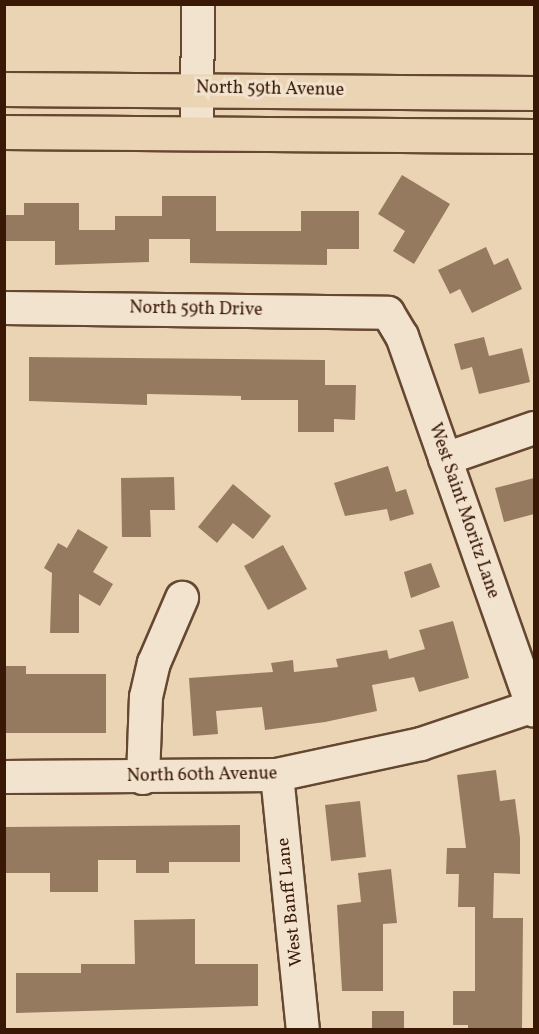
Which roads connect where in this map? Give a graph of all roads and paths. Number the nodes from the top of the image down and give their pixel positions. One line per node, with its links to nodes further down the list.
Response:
1 (198, 4): 3 (street)
2 (4, 89): 3 (main road, North 59th Avenue)
3 (198, 89): 4 (main road, North 59th Avenue); 6 (street)
4 (534, 93)
5 (4, 132): 6 (main road)
6 (197, 133): 7 (main road)
7 (534, 136)
8 (4, 308): 9 (street, North 59th Drive)
9 (388, 313): 11 (street, West Saint Moritz Lane)
10 (534, 428): 11 (street)
11 (445, 459): 13 (street, West Saint Moritz Lane)
12 (182, 598): 16 (street)
13 (534, 708): 14 (street, North 60th Avenue)
14 (277, 775): 16 (street, North 60th Avenue); 17 (street, West Banff Lane)
15 (4, 777): 16 (street, North 60th Avenue)
16 (143, 778)
17 (303, 1029)

